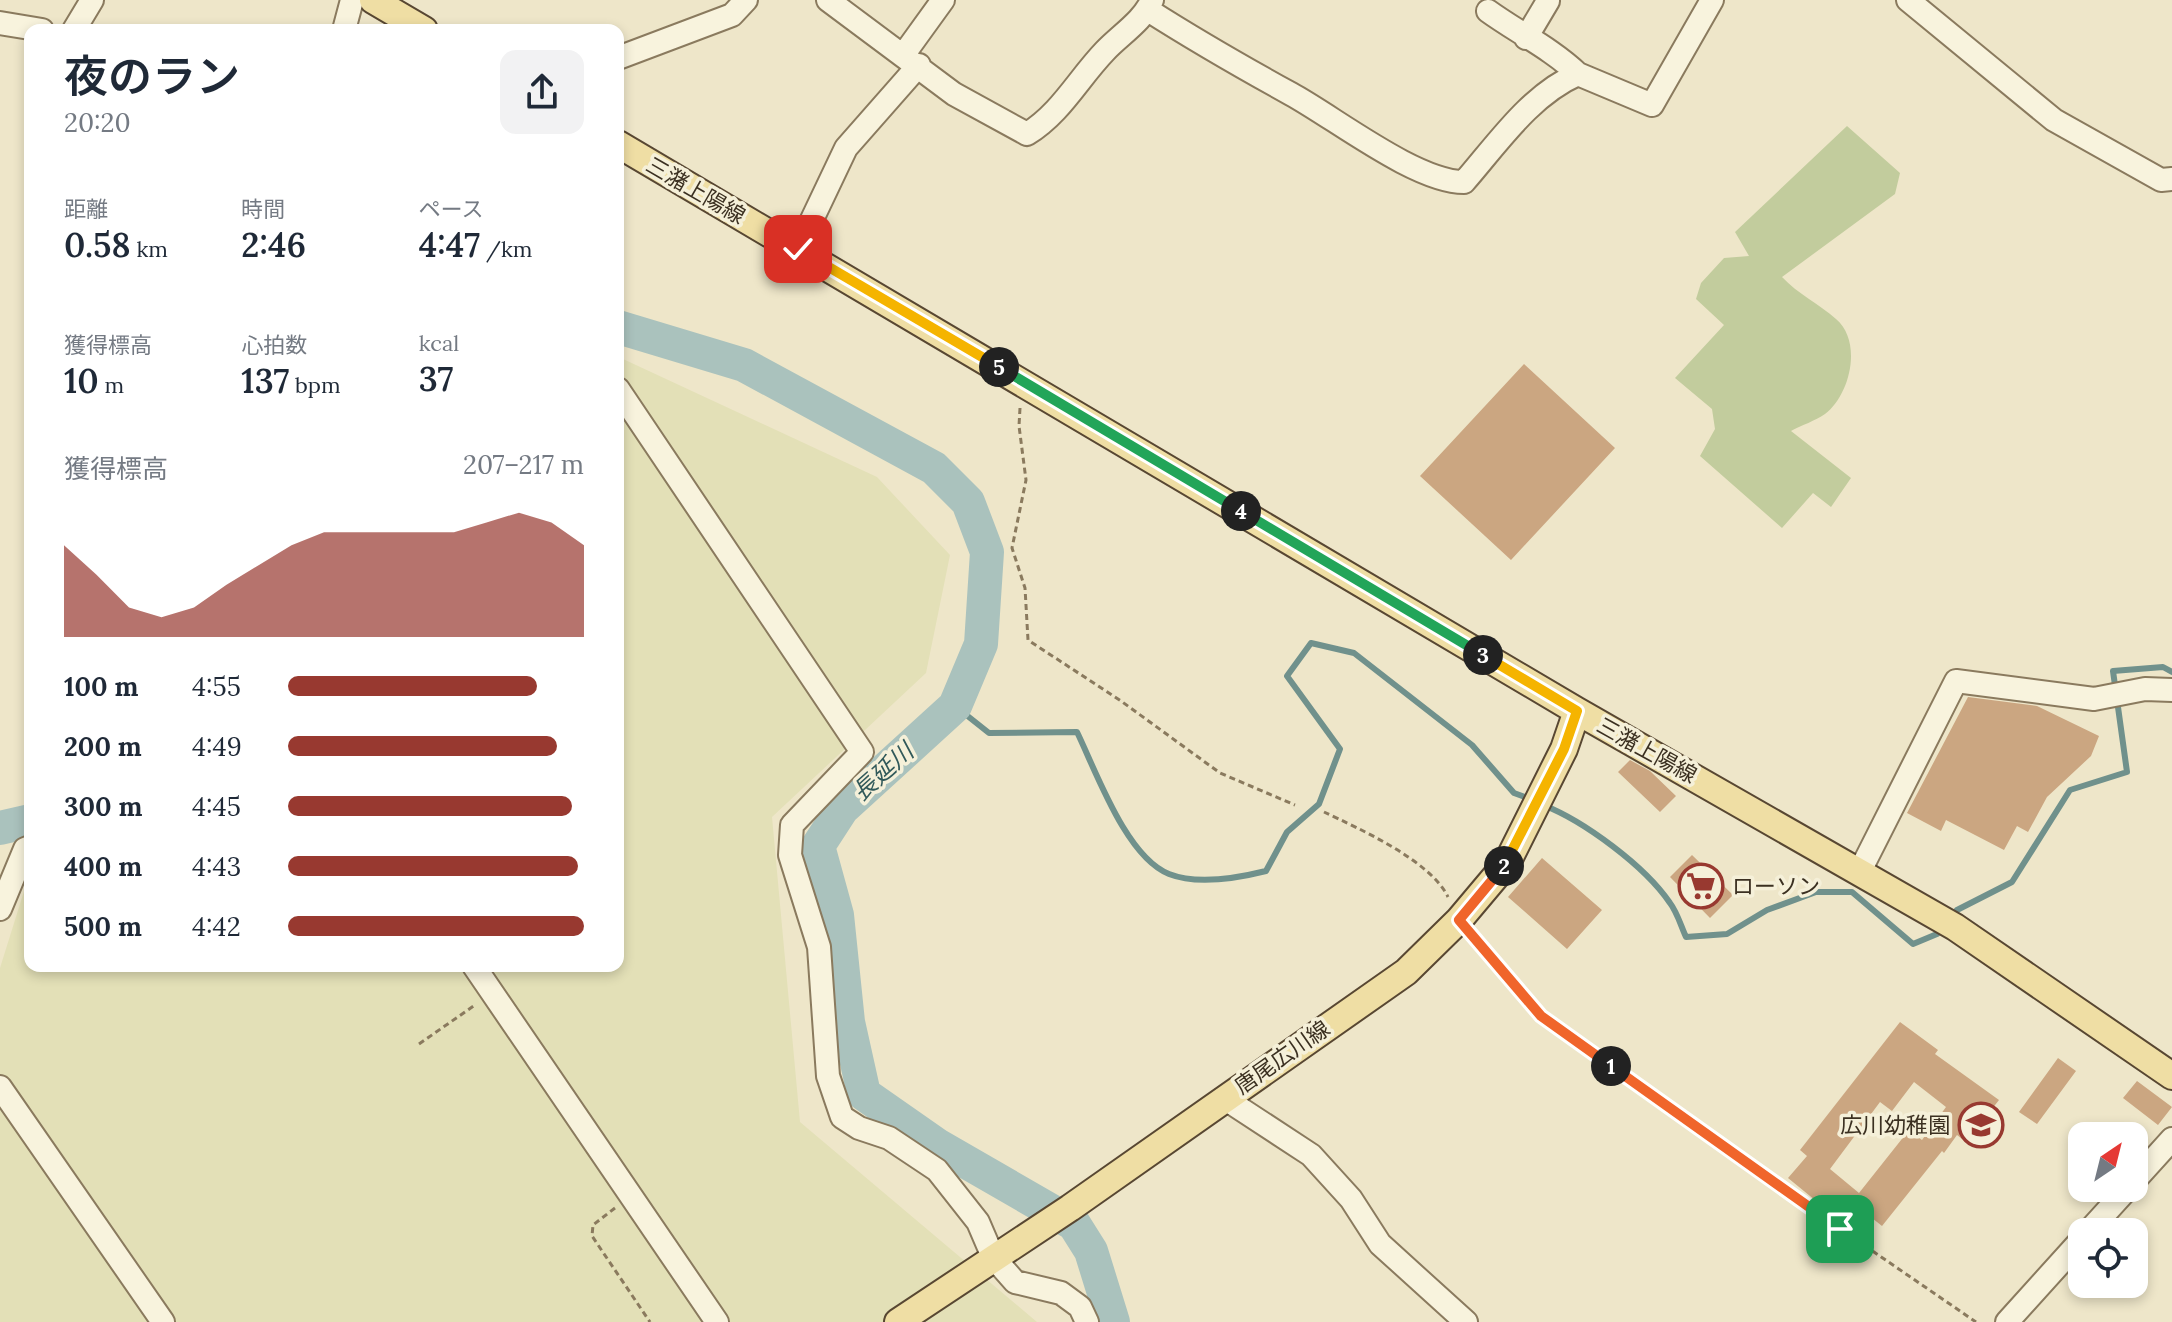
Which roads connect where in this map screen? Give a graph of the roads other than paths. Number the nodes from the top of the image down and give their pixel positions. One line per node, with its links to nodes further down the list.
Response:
1 (92, 0): 13 (street)
2 (352, 0): 14 (street)
3 (746, 0): 18 (street)
4 (828, 0): 19 (street)
5 (943, 0): 19 (street)
6 (1712, 0): 20 (street)
7 (1908, 0): 22 (street)
8 (1548, 1): 17 (street)
9 (383, 2): 15 (main road)
10 (1150, 5): 19 (street); 20 (street)
11 (1488, 11): 17 (street)
12 (0, 23): 16 (street)
13 (78, 24)
14 (346, 24)
15 (415, 24)
16 (24, 27)
17 (1526, 38): 20 (street)
18 (624, 56)
19 (912, 60): 23 (street)
20 (1578, 74)
21 (624, 148): 23 (main road, 三潴上陽線)
22 (2172, 179)
23 (798, 249): 26 (main road, 三潴上陽線)
24 (624, 398): 38 (street)
25 (2172, 690): 28 (street)
26 (1577, 711): 28 (main road, 三潴上陽線); 33 (main road, 唐尾広川線)
27 (24, 851): 29 (street)
28 (1860, 871): 31 (main road, 三潴上陽線)
29 (0, 909)
30 (478, 972): 41 (street)
31 (2172, 1076)
32 (0, 1087): 40 (street)
33 (1224, 1098): 38 (main road, 唐尾広川線); 44 (street)
34 (2172, 1139): 35 (street)
35 (2148, 1166)
36 (2115, 1202): 37 (street)
37 (2101, 1218)
38 (1001, 1252): 42 (main road, 唐尾広川線); 43 (street)
39 (2068, 1254): 45 (street)
40 (163, 1322)
41 (717, 1322)
42 (898, 1322)
43 (1087, 1322)
44 (1466, 1322)
45 (2007, 1322)

